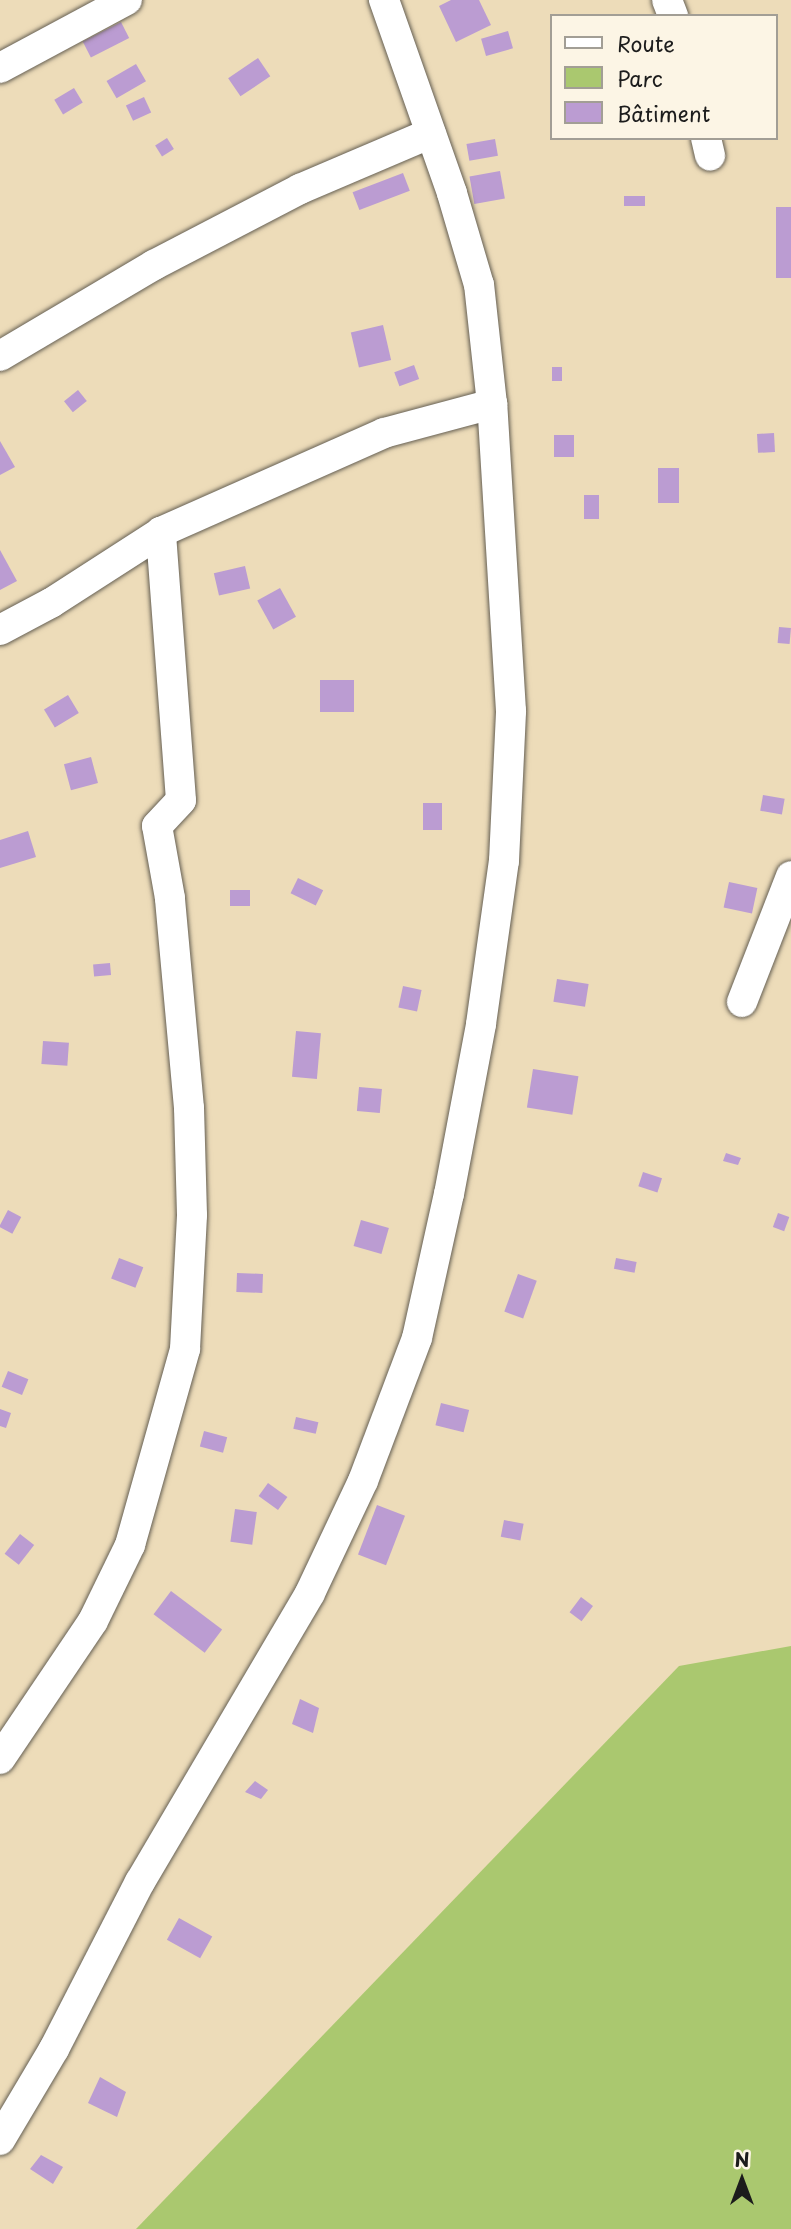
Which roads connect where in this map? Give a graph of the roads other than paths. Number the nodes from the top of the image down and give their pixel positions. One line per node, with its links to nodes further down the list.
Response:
1 (127, 0): 3 (street)
2 (384, 0): 4 (street)
3 (0, 68)
4 (431, 133): 5 (street); 6 (street)
5 (0, 356)
6 (492, 404): 7 (street); 12 (street)
7 (161, 532): 8 (street); 11 (street)
8 (0, 630)
9 (791, 876): 10 (street)
10 (742, 1002)
11 (0, 1759)
12 (0, 2140)

